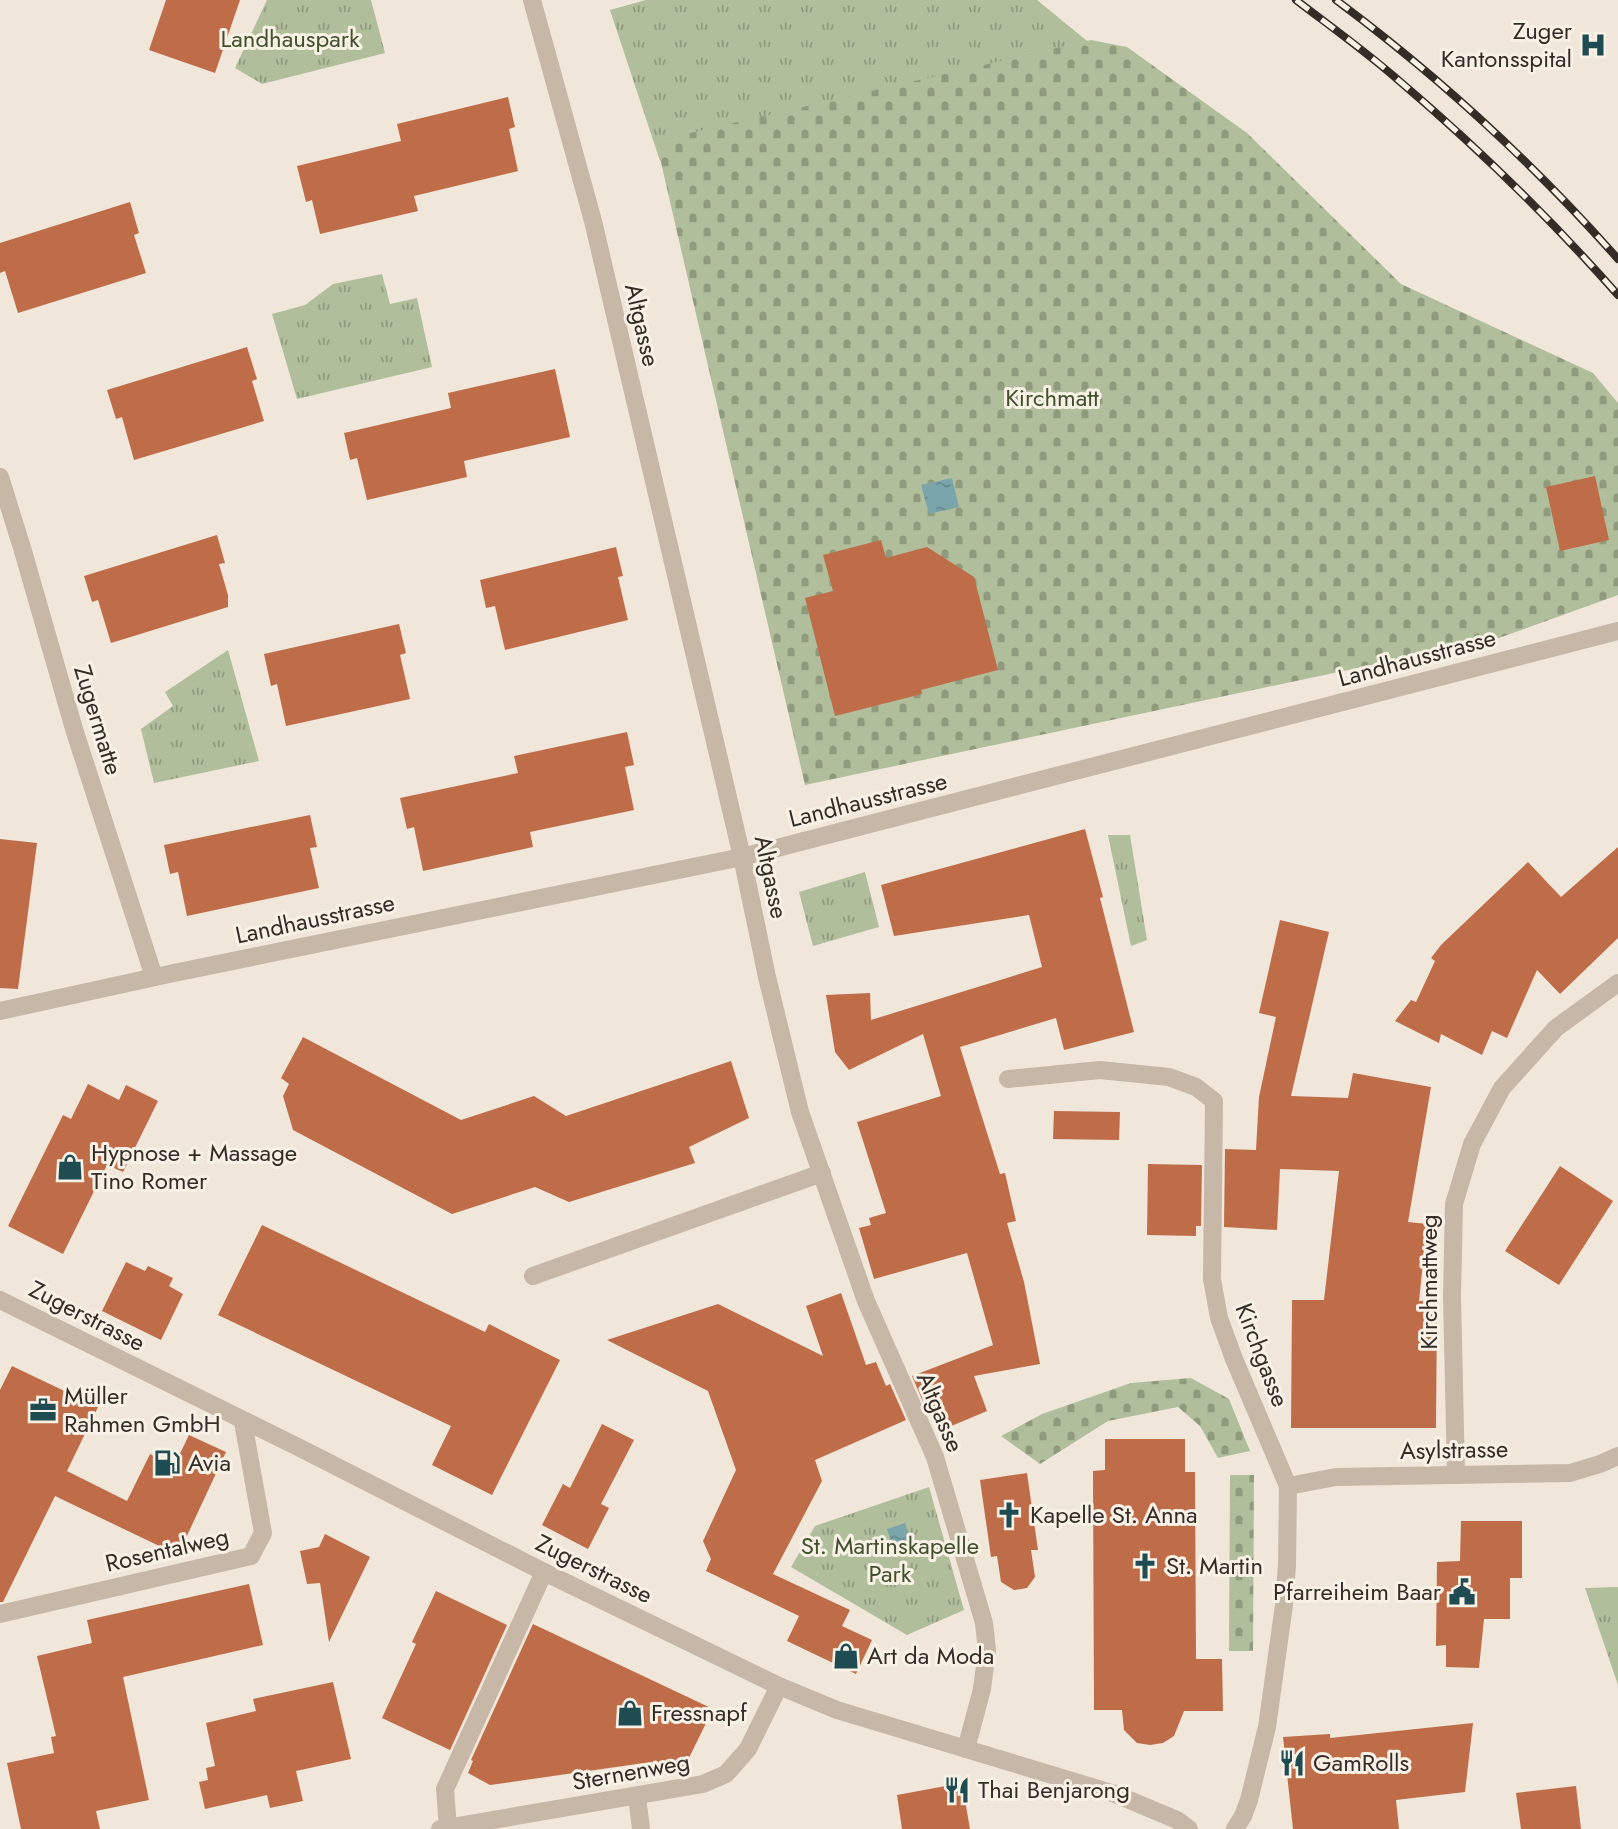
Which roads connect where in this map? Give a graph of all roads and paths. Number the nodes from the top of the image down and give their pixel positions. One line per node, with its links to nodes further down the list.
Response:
1 (532, 0): 4 (street, Altgasse)
2 (0, 477): 5 (street, Zugermatte)
3 (1618, 631): 4 (street, Landhausstrasse)
4 (742, 857): 5 (street, Landhausstrasse); 9 (street, Altgasse)
5 (154, 977): 7 (street, Landhausstrasse)
6 (1618, 983): 14 (street, Kirchmattweg)
7 (0, 1010)
8 (1008, 1079): 15 (street, Kirchgasse)
9 (822, 1173): 10 (street); 19 (street, Altgasse)
10 (533, 1276)
11 (0, 1300): 12 (street, Zugerstrasse)
12 (243, 1422): 16 (street, Zugerstrasse); 17 (street, Rosentalweg)
13 (1618, 1456): 14 (street, Asylstrasse)
14 (1456, 1475): 15 (street, Asylstrasse)
15 (1289, 1486): 24 (street, Kirchgasse)
16 (544, 1572): 18 (street, Zugerstrasse); 21 (street)
17 (0, 1614)
18 (779, 1686): 19 (street, Zugerstrasse); 20 (street, Sternenweg)
19 (966, 1749): 23 (street, Zugerstrasse)
20 (637, 1796): 21 (street, Sternenweg); 22 (street)
21 (444, 1828)
22 (641, 1829)
23 (1189, 1829)
24 (1235, 1829)

